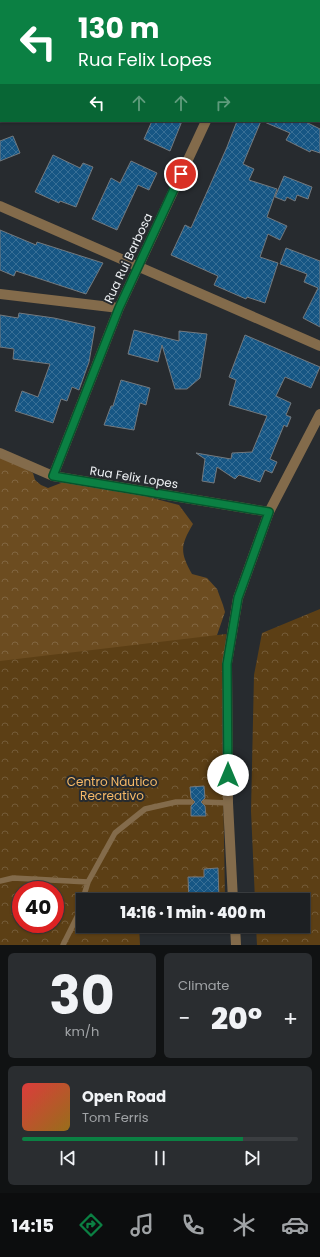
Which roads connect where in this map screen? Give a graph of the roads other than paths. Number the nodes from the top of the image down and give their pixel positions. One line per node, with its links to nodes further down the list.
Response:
1 (206, 122): 3 (street, Rua Rui Barbosa)
2 (0, 206): 3 (street)
3 (138, 267): 5 (street, Rua Rui Barbosa); 6 (street)
4 (0, 294): 5 (street)
5 (119, 308): 9 (street, Rua Rui Barbosa)
6 (320, 346)
7 (320, 414): 10 (street)
8 (0, 453): 9 (street, Rua Felix Lopes)
9 (53, 476): 10 (street, Rua Felix Lopes)
10 (269, 512): 13 (street)
11 (191, 802): 15 (lane)
12 (205, 802): 13 (lane)
13 (228, 803): 16 (street)
14 (0, 881): 15 (lane)
15 (88, 882): 18 (lane)
16 (233, 893)
17 (235, 933): 19 (street)
18 (62, 945)
19 (236, 945)

